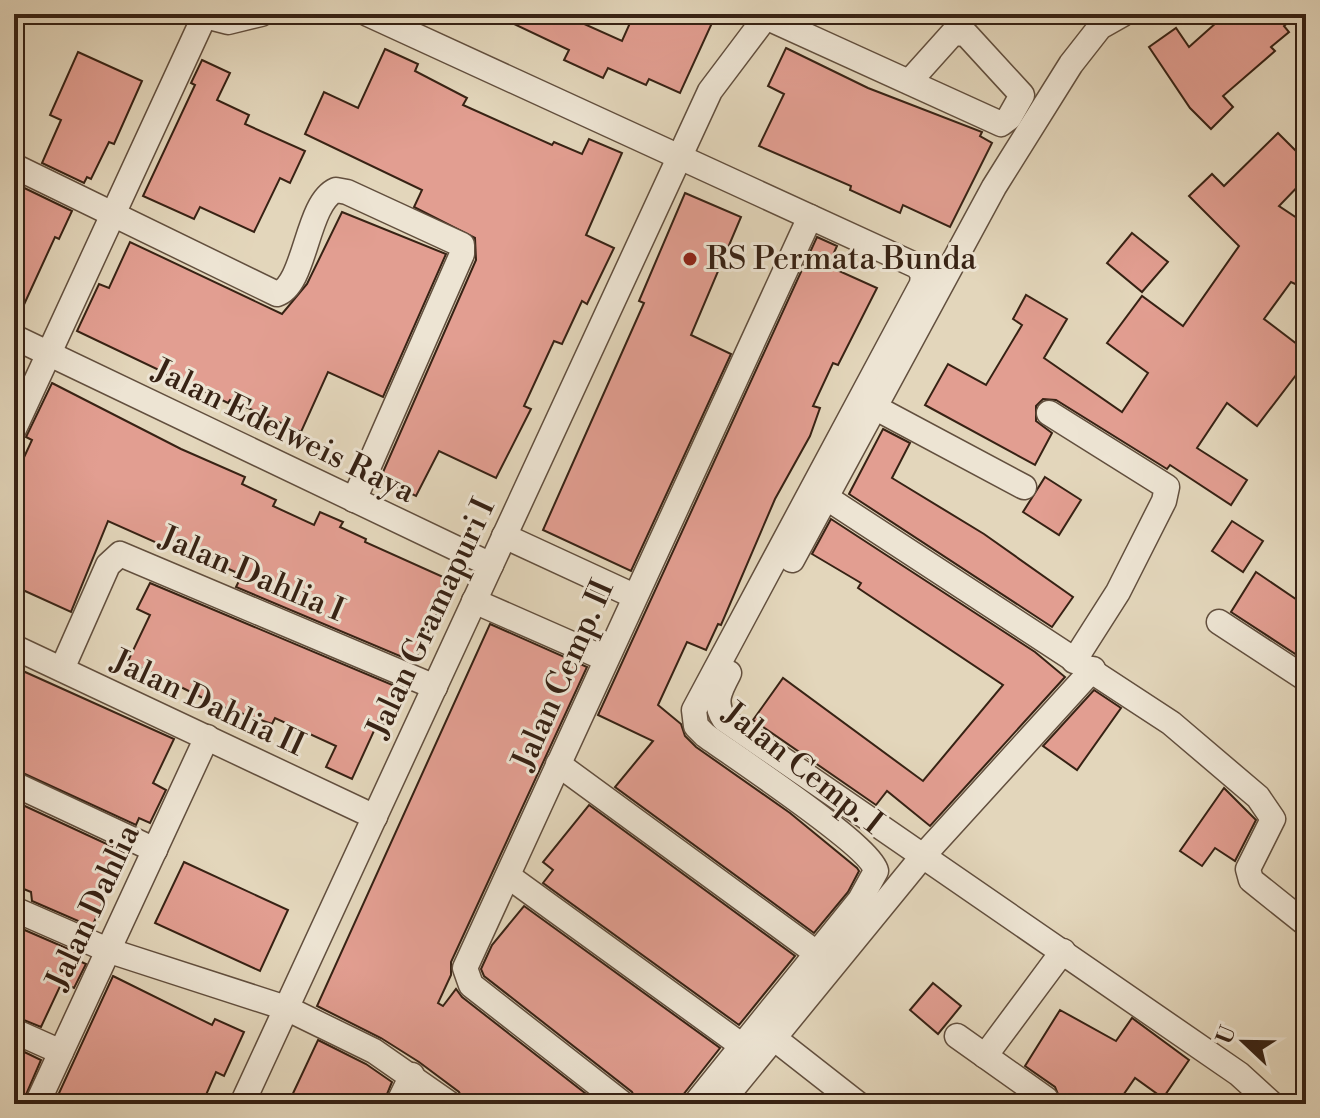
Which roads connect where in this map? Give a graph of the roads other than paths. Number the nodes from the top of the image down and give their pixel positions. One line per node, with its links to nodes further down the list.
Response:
1 (261, 14): 4 (street)
2 (368, 14): 7 (street)
3 (1123, 14): 13 (street)
4 (200, 15): 9 (street)
5 (764, 15): 6 (street); 7 (street, Jalan Gramapuri I)
6 (909, 82)
7 (679, 159): 10 (street); 19 (street, Jalan Gramapuri I)
8 (14, 166): 9 (street)
9 (114, 213): 12 (street); 18 (street)
10 (810, 217): 21 (street, Jalan Cemp. II); 41 (street, Jalan Cemp. I)
11 (14, 337): 12 (street, Jalan Edelweis Raya)
12 (49, 354): 15 (street); 18 (street, Jalan Edelweis Raya)
13 (876, 408): 16 (street); 17 (street)
14 (1049, 413): 26 (street)
15 (14, 429)
16 (1024, 487)
17 (827, 498): 26 (street); 35 (street)
18 (354, 500): 20 (street, Jalan Edelweis Raya)
19 (504, 536): 20 (street, Jalan Gramapuri I); 21 (street)
20 (491, 565): 22 (street, Jalan Gramapuri I)
21 (634, 596): 25 (street, Jalan Cemp. II)
22 (474, 601): 25 (street); 29 (street, Jalan Gramapuri I)
23 (1219, 622): 28 (street)
24 (14, 647): 27 (street, Jalan Dahlia II)
25 (606, 659): 31 (street, Jalan Cemp. II)
26 (1083, 665): 35 (street); 38 (street)
27 (62, 669): 29 (street, Jalan Dahlia I); 30 (street, Jalan Dahlia II)
28 (1306, 679)
29 (435, 687): 33 (street, Jalan Gramapuri I)
30 (207, 737): 33 (street, Jalan Dahlia II); 34 (street, Jalan Dahlia)
31 (558, 764): 36 (street, Jalan Cemp. II); 41 (street)
32 (14, 784): 34 (street)
33 (375, 817): 42 (street, Jalan Gramapuri I)
34 (155, 850): 39 (street, Jalan Dahlia)
35 (922, 857): 40 (street); 45 (street)
36 (508, 876): 46 (street); 55 (street, Jalan Cemp. II)
37 (14, 909): 39 (street)
38 (1306, 924)
39 (110, 951): 42 (street); 47 (street, Jalan Dahlia)
40 (1063, 951): 48 (street); 59 (street)
41 (815, 952): 46 (street, Jalan Cemp. I)
42 (286, 1008): 49 (street); 52 (street, Jalan Gramapuri I)
43 (14, 1031): 47 (street)
44 (957, 1036): 48 (street)
45 (775, 1039): 57 (street); 58 (street)
46 (741, 1045): 56 (street, Jalan Cemp. I)
47 (61, 1052): 51 (street, Jalan Dahlia)
48 (985, 1056): 50 (street)
49 (412, 1075): 53 (street); 54 (street)
50 (1046, 1099)
51 (37, 1104)
52 (242, 1104)
53 (398, 1104)
54 (450, 1104)
55 (623, 1104)
56 (695, 1104)
57 (720, 1104)
58 (858, 1104)
59 (1272, 1104)

